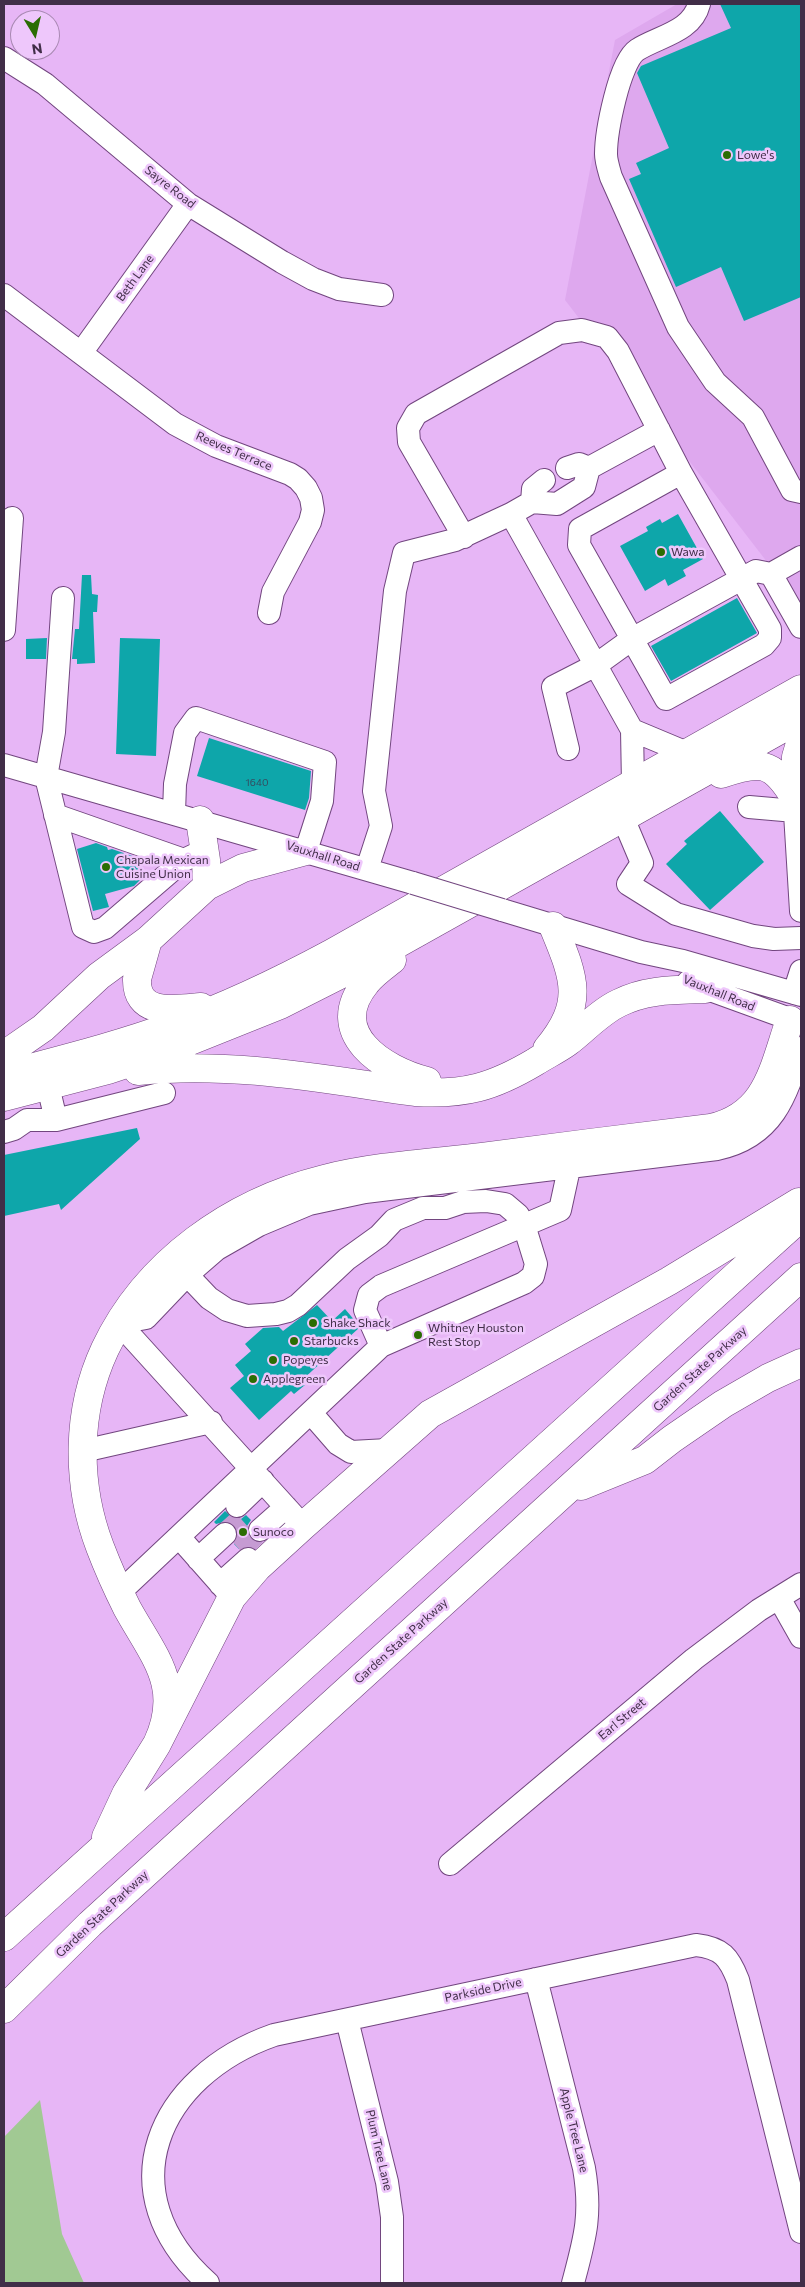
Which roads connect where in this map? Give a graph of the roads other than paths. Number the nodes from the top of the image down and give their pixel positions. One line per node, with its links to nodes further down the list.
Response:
1 (699, 4): 10 (street)
2 (4, 58): 3 (street, Sayre Road)
3 (188, 204): 4 (street, Sayre Road); 6 (street, Beth Lane)
4 (382, 294)
5 (4, 295): 6 (street, Reeves Terrace)
6 (81, 353): 19 (street, Reeves Terrace)
7 (659, 430): 8 (street); 11 (street); 14 (street)
8 (681, 473): 17 (street); 22 (street)
9 (544, 480): 11 (street)
10 (801, 492)
11 (532, 502): 12 (street)
12 (511, 514): 14 (street); 23 (street)
13 (12, 518): 21 (street)
14 (464, 537): 43 (street)
15 (801, 557): 16 (street)
16 (770, 574): 17 (street); 20 (street)
17 (741, 580): 22 (street); 22 (street)
18 (63, 598): 31 (street)
19 (269, 613)
20 (800, 623)
21 (4, 630)
22 (632, 640): 23 (street)
23 (596, 665): 26 (street); 28 (street)
24 (801, 690): 29 (highway)
25 (801, 718): 33 (highway)
26 (632, 730): 29 (street); 32 (street)
27 (801, 740): 34 (highway)
28 (568, 749)
29 (687, 753): 32 (highway)
30 (4, 765): 31 (street, Vauxhall Road)
31 (46, 777): 36 (street, Vauxhall Road); 37 (street)
32 (633, 784): 54 (highway)
33 (674, 790): 34 (highway); 38 (highway)
34 (794, 804): 35 (street); 42 (street)
35 (749, 807)
36 (174, 813): 39 (street, Vauxhall Road); 40 (street)
37 (55, 815): 41 (street); 41 (street)
38 (623, 818): 46 (highway); 48 (street)
39 (200, 820): 40 (street, Vauxhall Road); 41 (highway)
40 (306, 851): 43 (street, Vauxhall Road); 44 (highway)
41 (195, 855): 44 (highway)
42 (799, 857): 45 (street)
43 (367, 869): 47 (street, Vauxhall Road, bridge)
44 (207, 886): 49 (highway)
45 (801, 911)
46 (450, 915): 60 (highway); 62 (highway)
47 (553, 926): 50 (street, Vauxhall Road); 58 (highway)
48 (801, 938)
49 (148, 940): 54 (highway); 57 (highway)
50 (641, 952): 52 (street, Vauxhall Road); 53 (street, Vauxhall Road)
51 (801, 971): 53 (street)
52 (705, 989): 55 (street, Vauxhall Road); 58 (highway)
53 (798, 994)
54 (225, 1006): 59 (highway)
55 (797, 1021): 67 (highway)
56 (801, 1048): 67 (street)
57 (4, 1055)
58 (534, 1062): 62 (highway)
59 (4, 1075)
60 (82, 1077): 61 (highway); 62 (highway)
61 (48, 1086): 64 (highway); 65 (street)
62 (478, 1087)
63 (164, 1092): 65 (street)
64 (4, 1097)
65 (56, 1120): 66 (street)
66 (4, 1132)
67 (574, 1155): 70 (street); 71 (highway)
68 (801, 1201): 78 (highway)
69 (801, 1217): 88 (highway)
70 (524, 1226): 71 (street); 74 (street); 74 (street)
71 (179, 1267): 73 (highway)
72 (801, 1277): 80 (highway, Garden State Parkway)
73 (119, 1323): 77 (street); 79 (highway)
74 (381, 1346): 76 (street)
75 (801, 1362): 80 (highway)
76 (311, 1413): 78 (street); 81 (street)
77 (211, 1422): 79 (street); 81 (street)
78 (388, 1450): 81 (highway)
79 (82, 1451): 84 (highway)
80 (566, 1492): 92 (highway, Garden State Parkway)
81 (278, 1498): 81 (street); 82 (street); 82 (highway)
82 (205, 1567): 82 (street); 84 (street); 87 (highway)
83 (801, 1584): 85 (street, Earl Street)
84 (120, 1592): 87 (highway)
85 (779, 1598): 86 (street); 89 (street, Earl Street)
86 (801, 1637)
87 (157, 1744): 88 (highway)
88 (100, 1850): 90 (highway)
89 (450, 1864)
90 (4, 1937)
91 (536, 1979): 93 (street, Parkside Drive); 94 (street, Parkside Drive); 97 (street, Apple Tree Lane)
92 (4, 2008)
93 (347, 2020): 95 (street, Parkside Drive); 96 (street, Plum Tree Lane)
94 (801, 2232)
95 (208, 2283)
96 (392, 2283)
97 (573, 2283)

